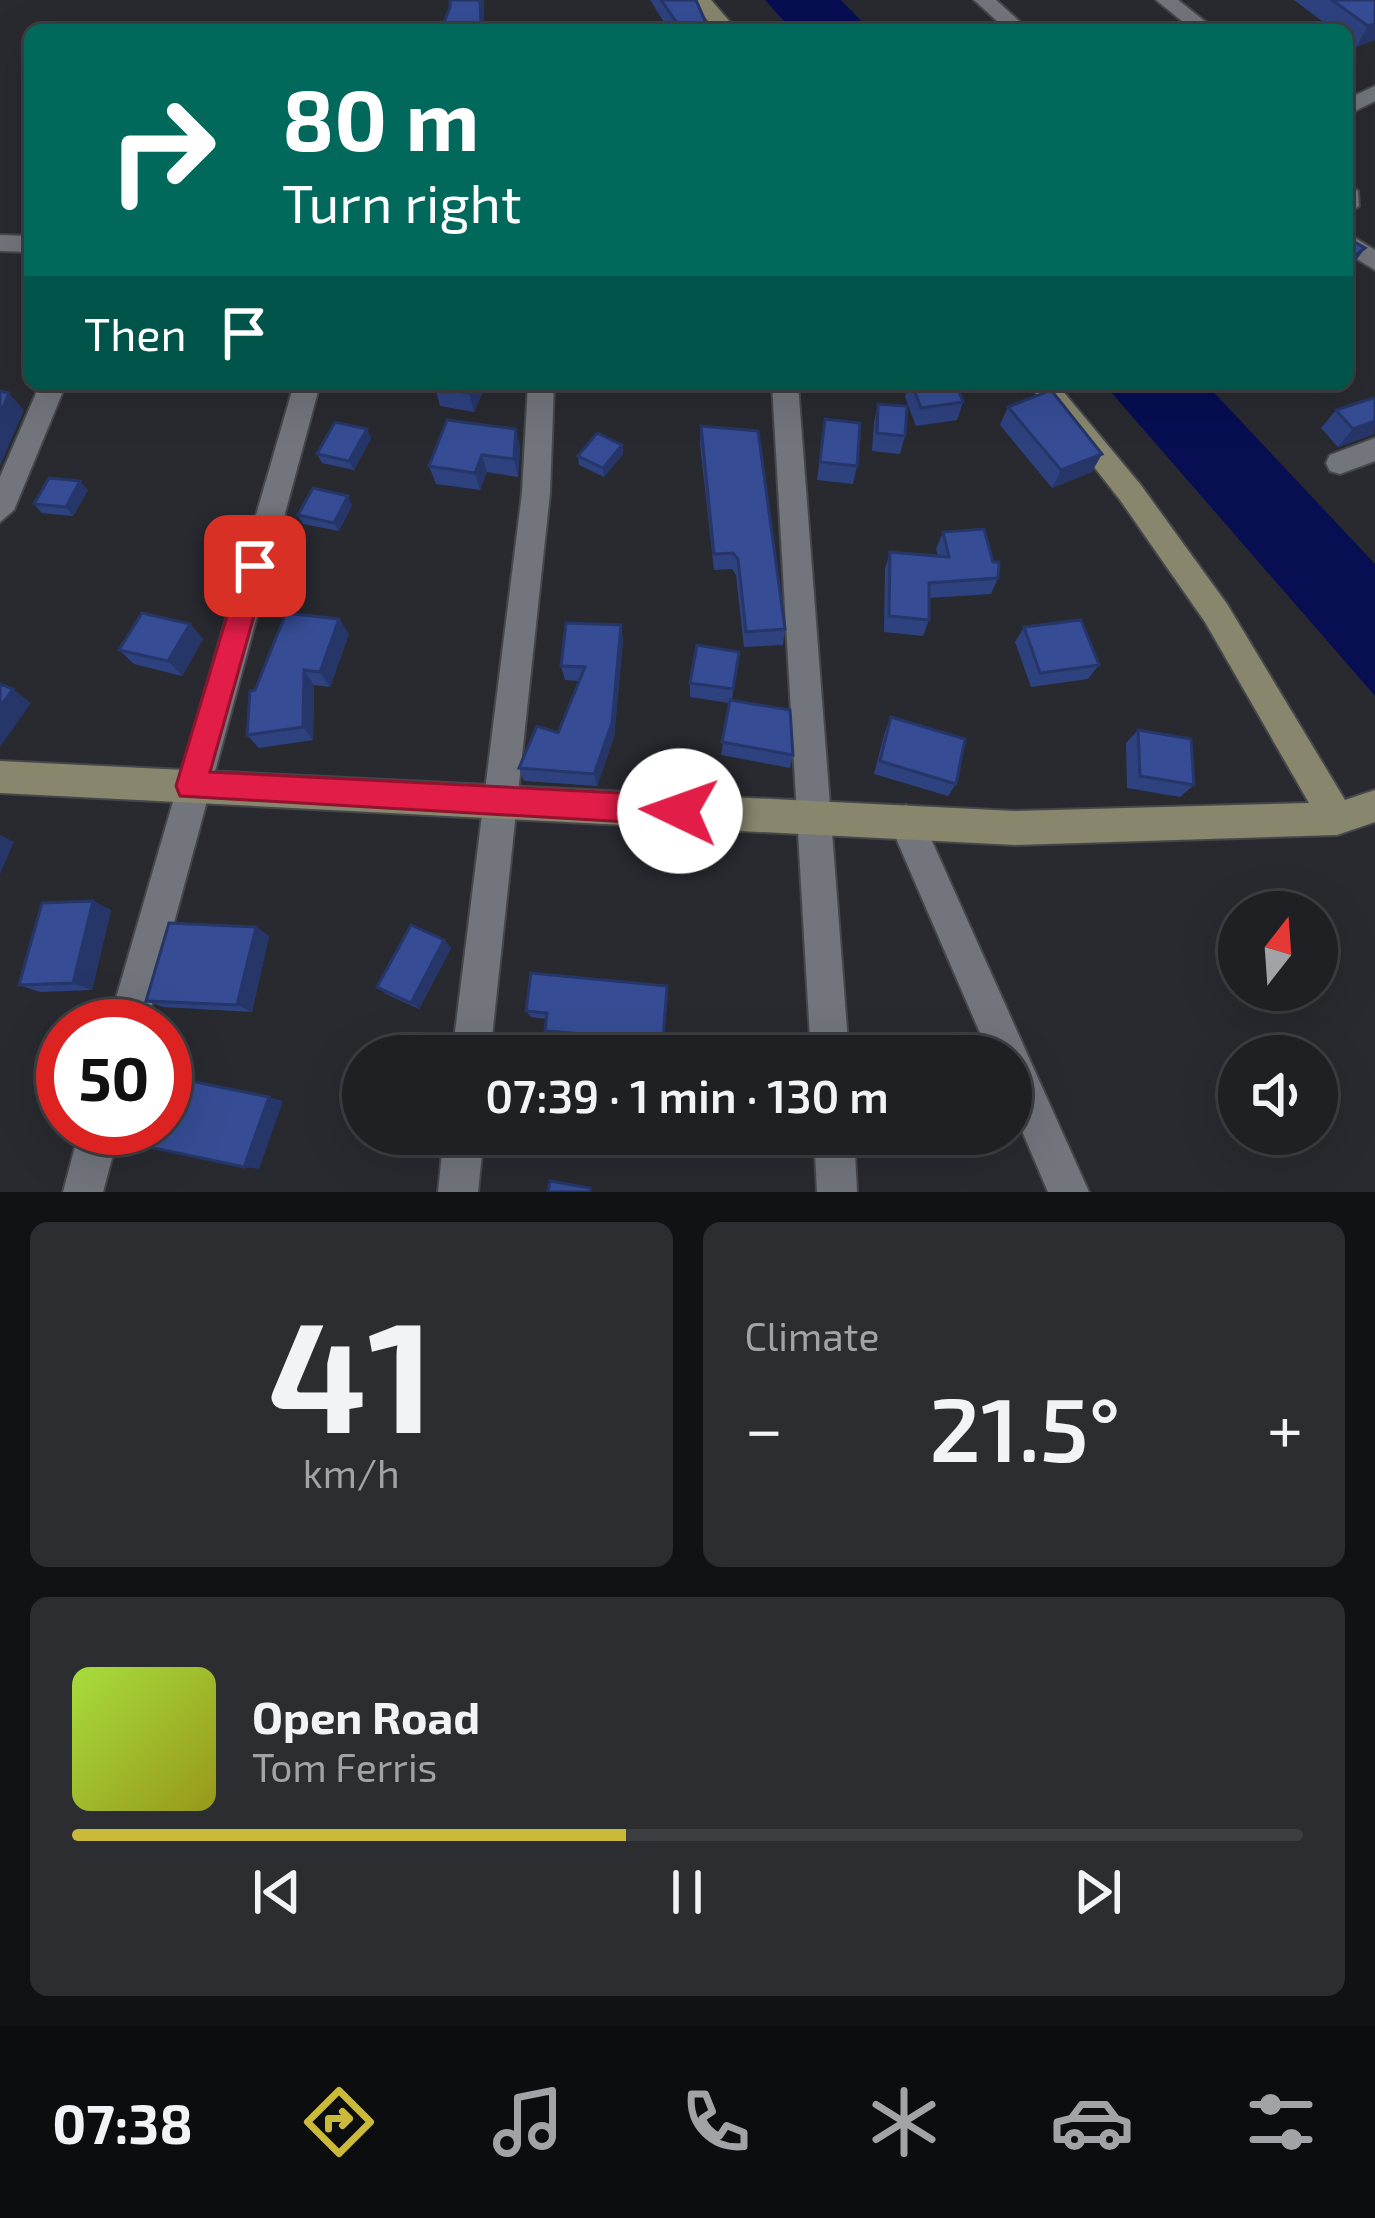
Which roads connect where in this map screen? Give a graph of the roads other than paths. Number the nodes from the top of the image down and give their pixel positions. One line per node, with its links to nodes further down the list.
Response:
1 (700, 0): 4 (main road)
2 (984, 0): 5 (street)
3 (1166, 0): 6 (street)
4 (722, 24)
5 (1012, 24)
6 (1197, 24)
7 (50, 390): 14 (street)
8 (305, 390): 16 (street)
9 (541, 390): 17 (street)
10 (785, 390): 19 (street)
11 (1047, 390): 20 (main road)
12 (1375, 449): 13 (street)
13 (1340, 464)
14 (0, 510)
15 (0, 777): 16 (main road)
16 (191, 786): 17 (main road); 22 (street)
17 (497, 802): 19 (main road); 23 (street)
18 (1375, 806): 20 (main road)
19 (818, 818): 21 (main road); 24 (street)
20 (1337, 819): 21 (main road)
21 (906, 822): 25 (street)
22 (134, 999)
23 (473, 1035)
24 (829, 1035)
25 (1000, 1035)
26 (1032, 1108): 33 (street)
27 (93, 1155): 30 (street)
28 (462, 1155): 31 (street)
29 (835, 1155): 32 (street)
30 (83, 1192)
31 (458, 1192)
32 (836, 1192)
33 (1069, 1192)

